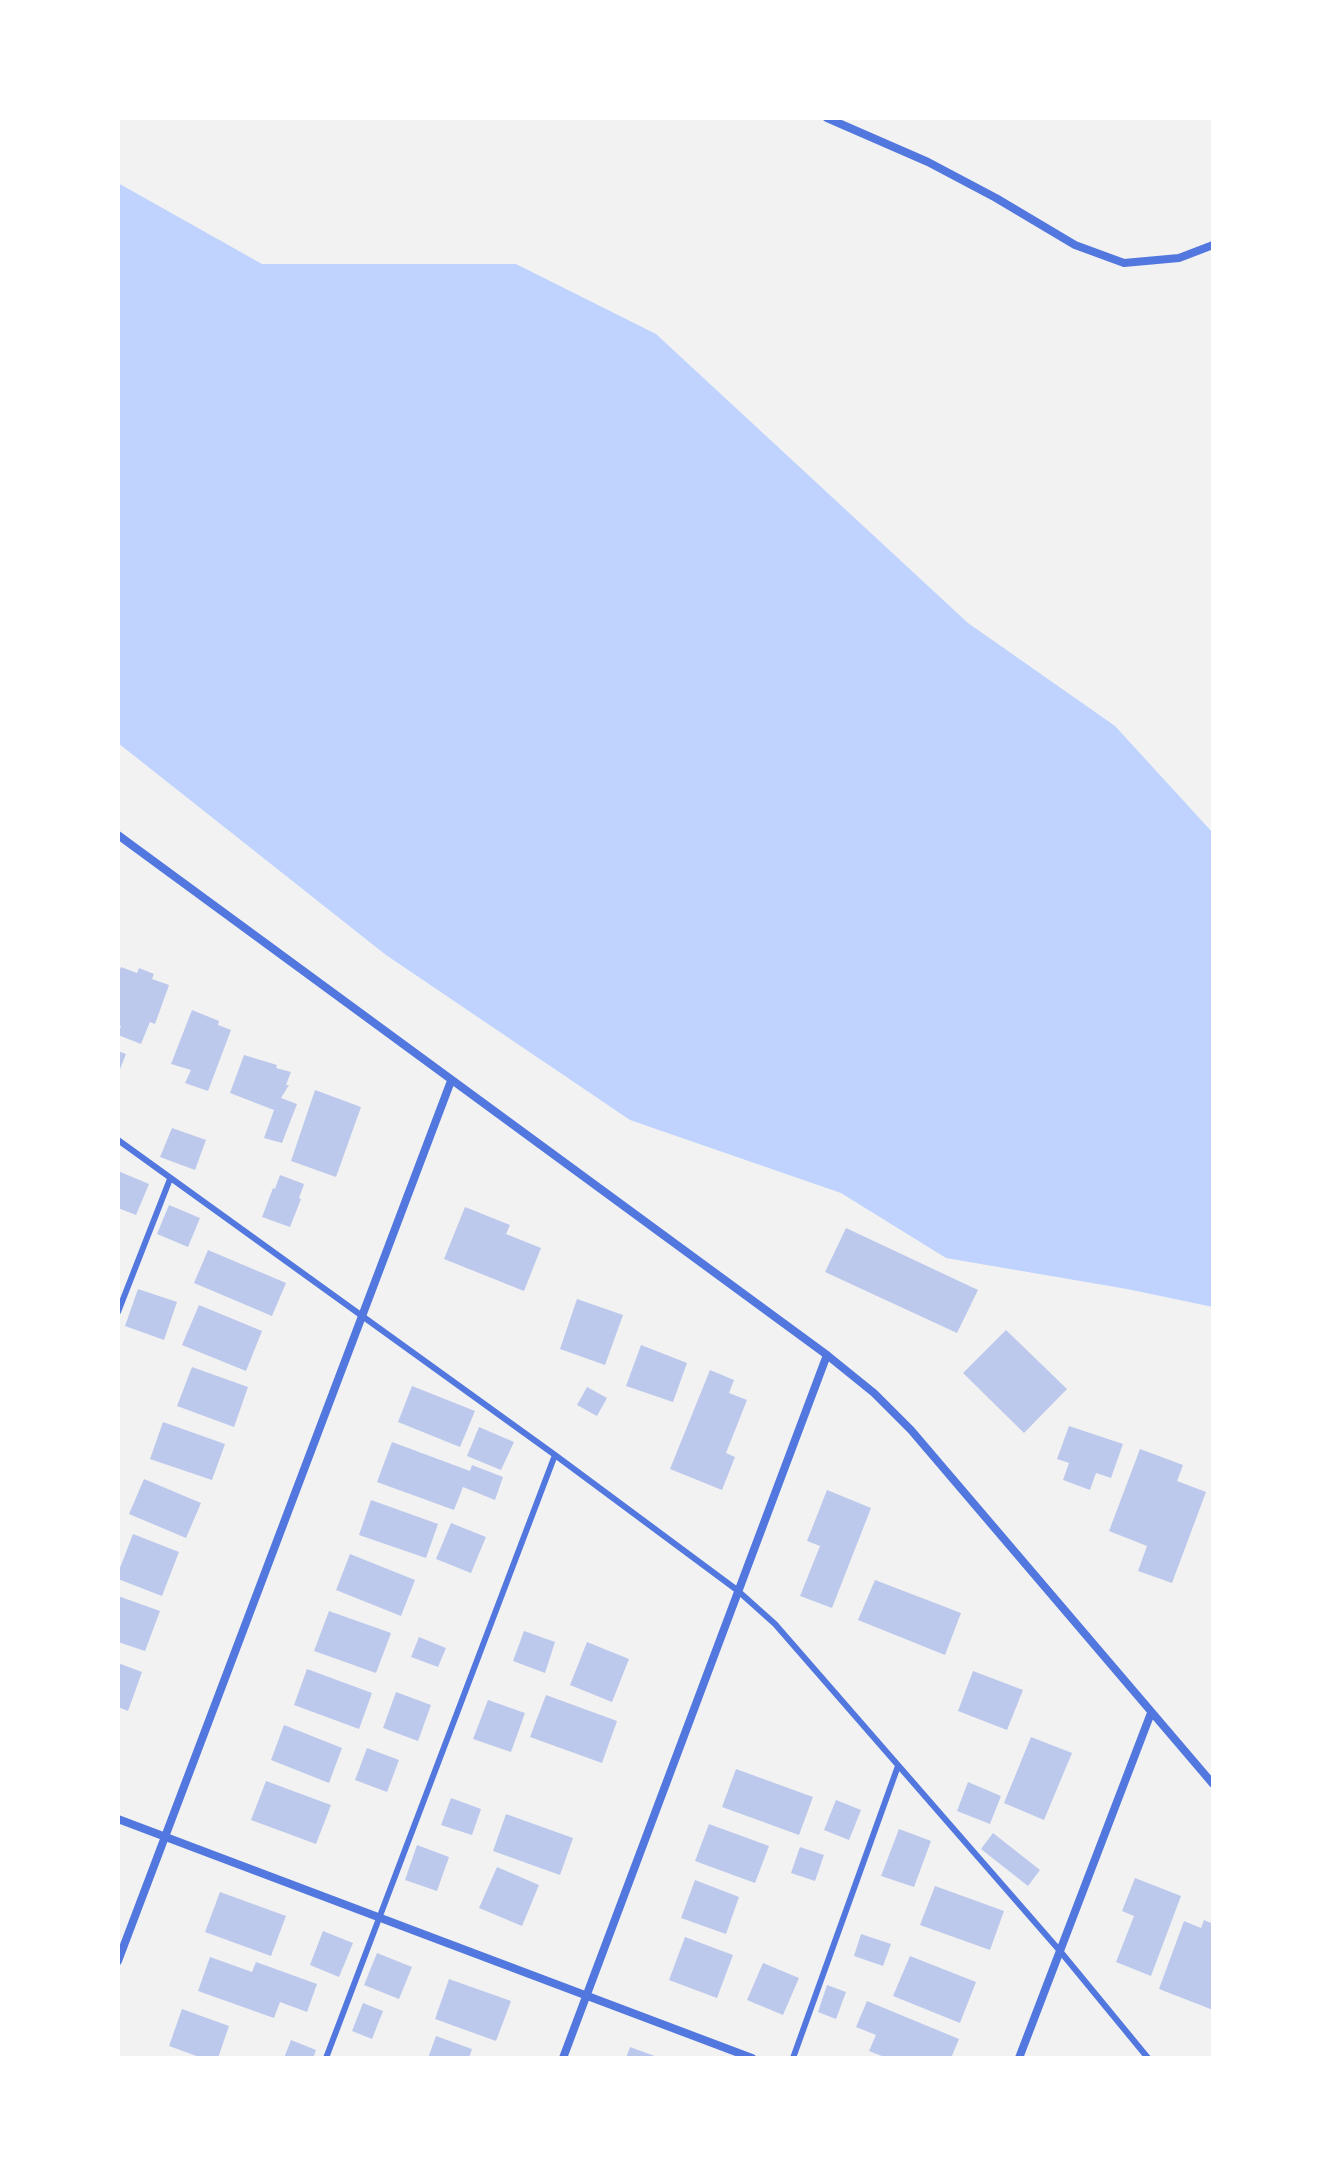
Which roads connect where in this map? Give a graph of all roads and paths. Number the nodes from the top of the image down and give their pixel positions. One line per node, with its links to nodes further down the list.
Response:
1 (827, 118): 2 (street)
2 (1213, 245)
3 (118, 835): 4 (street)
4 (451, 1081): 8 (street); 9 (street)
5 (118, 1140): 6 (lane)
6 (170, 1179): 7 (lane); 8 (lane)
7 (118, 1312)
8 (362, 1314): 10 (lane); 16 (street)
9 (827, 1355): 11 (street); 12 (street)
10 (555, 1455): 11 (lane); 17 (lane)
11 (737, 1590): 13 (lane); 20 (street)
12 (1151, 1713): 14 (street); 18 (street)
13 (898, 1766): 18 (lane); 24 (lane)
14 (1213, 1784)
15 (118, 1819): 16 (street)
16 (164, 1836): 17 (street); 19 (street)
17 (380, 1918): 20 (street); 21 (lane)
18 (1060, 1951): 25 (street); 26 (lane)
19 (118, 1961)
20 (586, 1996): 22 (street); 23 (street)
21 (326, 2058)
22 (563, 2058)
23 (752, 2058)
24 (793, 2058)
25 (1019, 2058)
26 (1148, 2058)

